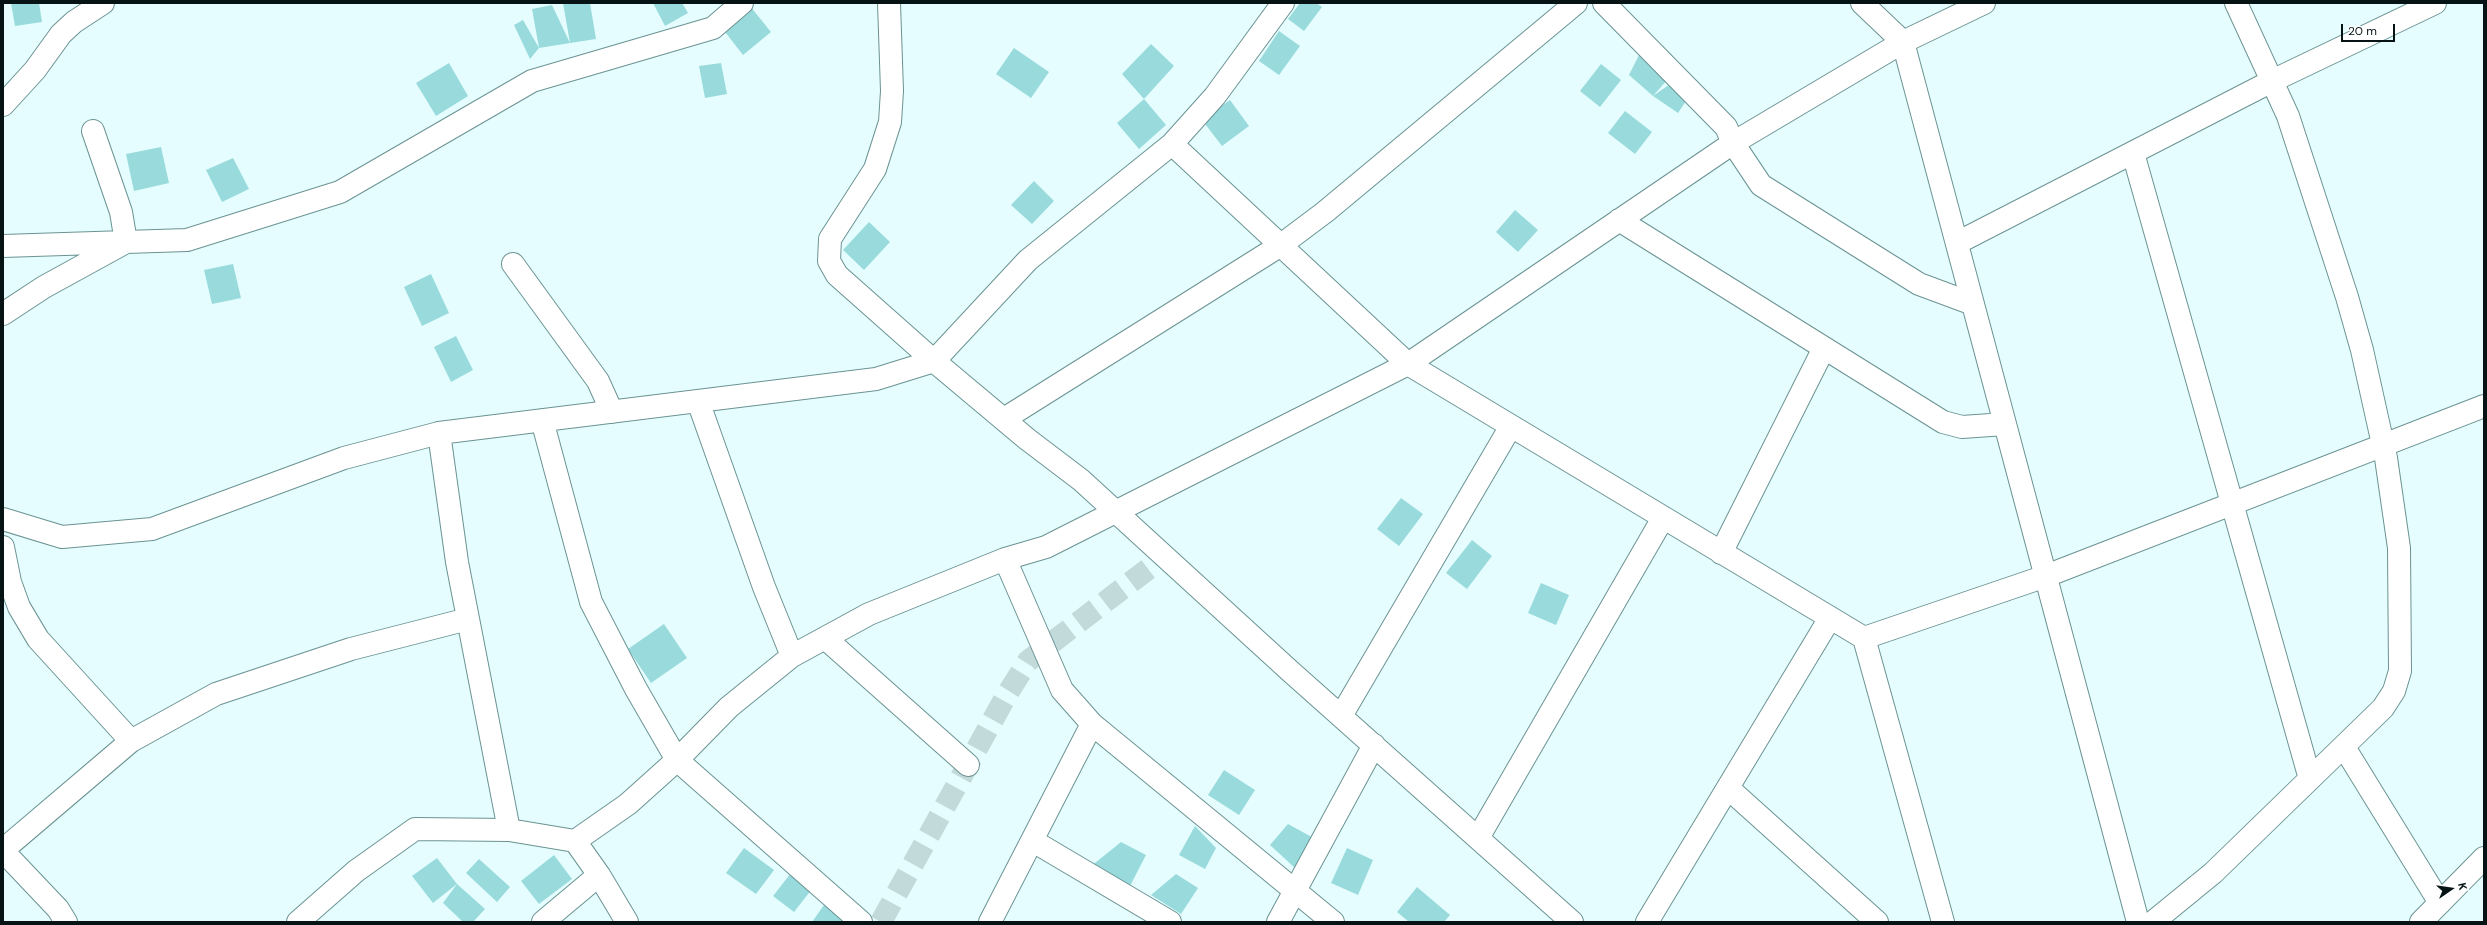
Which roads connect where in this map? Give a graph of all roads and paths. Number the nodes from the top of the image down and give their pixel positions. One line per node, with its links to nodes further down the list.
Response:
1 (103, 3): 13 (street)
2 (742, 3): 19 (street)
3 (889, 3): 27 (street)
4 (1283, 3): 16 (street)
5 (1576, 3): 21 (street)
6 (1604, 3): 15 (street)
7 (1862, 3): 11 (street)
8 (1984, 3): 11 (street)
9 (2236, 3): 12 (street)
10 (2434, 3): 12 (street)
11 (1903, 42): 15 (street); 20 (street)
12 (2272, 81): 17 (street); 37 (street)
13 (6, 95)
14 (93, 131): 19 (street)
15 (1733, 143): 18 (street); 24 (street)
16 (1172, 144): 21 (street); 27 (street)
17 (2133, 153): 20 (street); 38 (street)
18 (1619, 220): 26 (street); 28 (street)
19 (126, 242): 22 (street); 25 (street)
20 (1957, 243): 24 (street)
21 (1280, 245): 28 (street); 33 (street)
22 (3, 246)
23 (513, 264): 31 (street)
24 (1973, 304): 34 (street)
25 (3, 314)
26 (1824, 348): 34 (street); 43 (street)
27 (934, 361): 29 (street); 33 (street)
28 (1408, 364): 35 (street); 39 (street)
29 (698, 401): 31 (street); 50 (street)
30 (2484, 406): 37 (street)
31 (612, 412): 32 (street)
32 (542, 420): 36 (street); 56 (street)
33 (1004, 420): 39 (street)
34 (2005, 424): 45 (street)
35 (1511, 426): 40 (street); 51 (street)
36 (439, 433): 41 (street); 47 (street)
37 (2383, 446): 38 (street); 55 (street)
38 (2232, 504): 45 (street); 58 (street)
39 (1116, 512): 44 (street); 51 (street)
40 (1663, 518): 43 (street); 61 (street)
41 (3, 519)
42 (3, 547): 53 (street)
43 (1721, 553): 46 (street)
44 (1005, 559): 48 (street); 52 (street)
45 (2046, 576): 49 (street); 82 (street)
46 (1830, 618): 49 (street); 59 (street)
47 (468, 619): 53 (street); 60 (street)
48 (825, 638): 50 (street); 57 (street)
49 (1864, 638): 81 (street)
50 (792, 656): 56 (street)
51 (1341, 716): 54 (street)
52 (1092, 724): 63 (street); 67 (street)
53 (131, 741): 64 (street)
54 (1374, 745): 61 (street); 67 (street)
55 (2344, 747): 58 (street); 68 (street)
56 (677, 760): 62 (street); 73 (street)
57 (968, 765)
58 (2310, 779): 83 (street)
59 (1728, 788): 79 (street); 80 (street)
60 (509, 830): 62 (street); 69 (street)
61 (1478, 838): 78 (street)
62 (575, 841): 66 (street)
63 (1033, 841): 74 (street); 75 (street)
64 (3, 851): 70 (street)
65 (2484, 858): 68 (street)
66 (599, 875): 71 (street); 72 (street)
67 (1294, 889): 76 (street); 77 (street)
68 (2440, 903): 84 (street)
69 (302, 921)
70 (66, 922)
71 (543, 922)
72 (627, 922)
73 (861, 922)
74 (990, 922)
75 (1170, 922)
76 (1278, 922)
77 (1333, 922)
78 (1572, 922)
79 (1648, 922)
80 (1877, 922)
81 (1943, 922)
82 (2138, 922)
83 (2153, 922)
84 (2420, 922)

